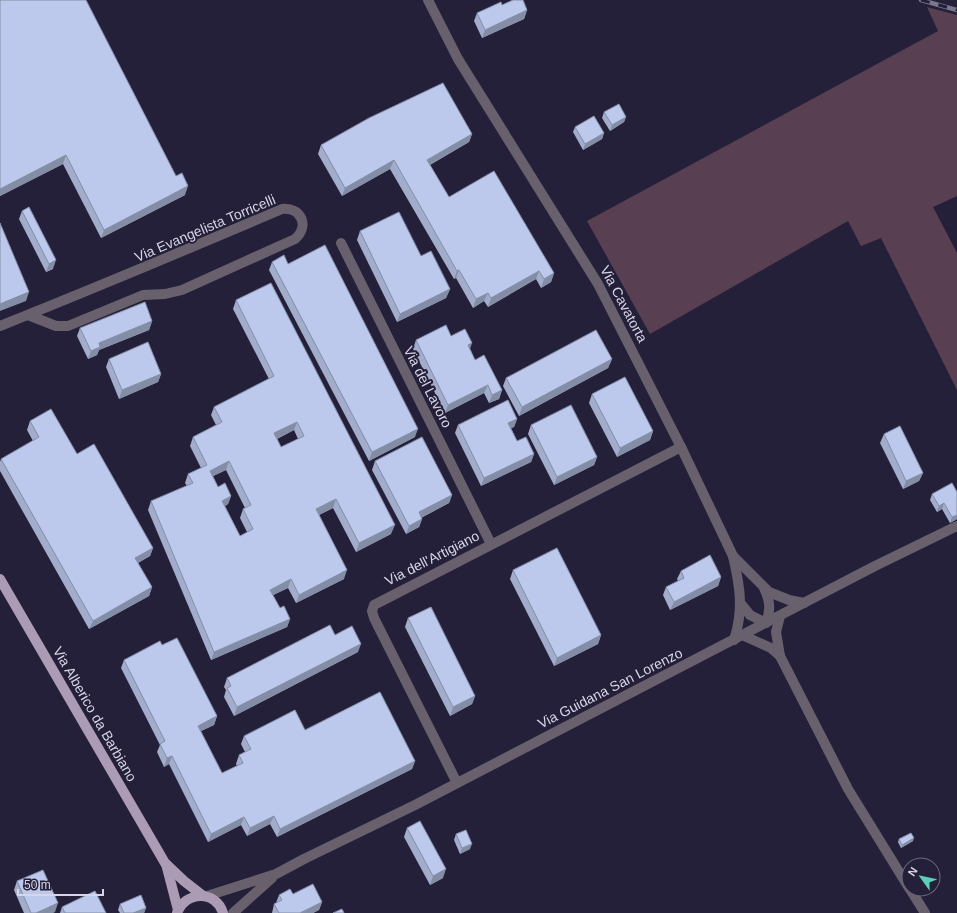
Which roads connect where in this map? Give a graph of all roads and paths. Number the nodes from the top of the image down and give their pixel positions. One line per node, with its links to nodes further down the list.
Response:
1 (428, 0): 5 (street, Via Cavatorta)
2 (341, 242): 7 (street, Via del Lavoro)
3 (28, 315): 3 (street, Via Evangelista Torricelli); 4 (street, Via Evangelista Torricelli)
4 (0, 326)
5 (681, 447): 7 (street, Via dell'Artigiano); 8 (street, Via Cavatorta)
6 (957, 526): 11 (street, Via Guidana San Lorenzo)
7 (491, 544): 17 (street, Via dell'Artigiano)
8 (733, 556): 10 (street, Via Cavatorta); 12 (street)
9 (0, 579): 18 (main road, Via Alberico da Barbiano)
10 (764, 588): 11 (street, Via Cavatorta); 14 (street)
11 (804, 603): 13 (street, Via Guidana San Lorenzo)
12 (741, 604): 14 (street); 15 (street)
13 (780, 616): 14 (street, Via Guidana San Lorenzo); 16 (street)
14 (766, 623): 15 (street, Via Guidana San Lorenzo)
15 (738, 638): 16 (street); 17 (street, Via Guidana San Lorenzo)
16 (780, 656): 20 (street)
17 (457, 783): 19 (street, Via Guidana San Lorenzo)
18 (165, 863): 21 (main road, Via Alberico da Barbiano); 23 (main road, Via Alberico da Barbiano)
19 (276, 874): 21 (street); 25 (street)
20 (901, 875)
21 (204, 896): 23 (main road); 24 (main road, Via Alberico da Barbiano)
22 (915, 897): 26 (street)
23 (178, 912)
24 (223, 913)
25 (233, 913)
26 (925, 913)

